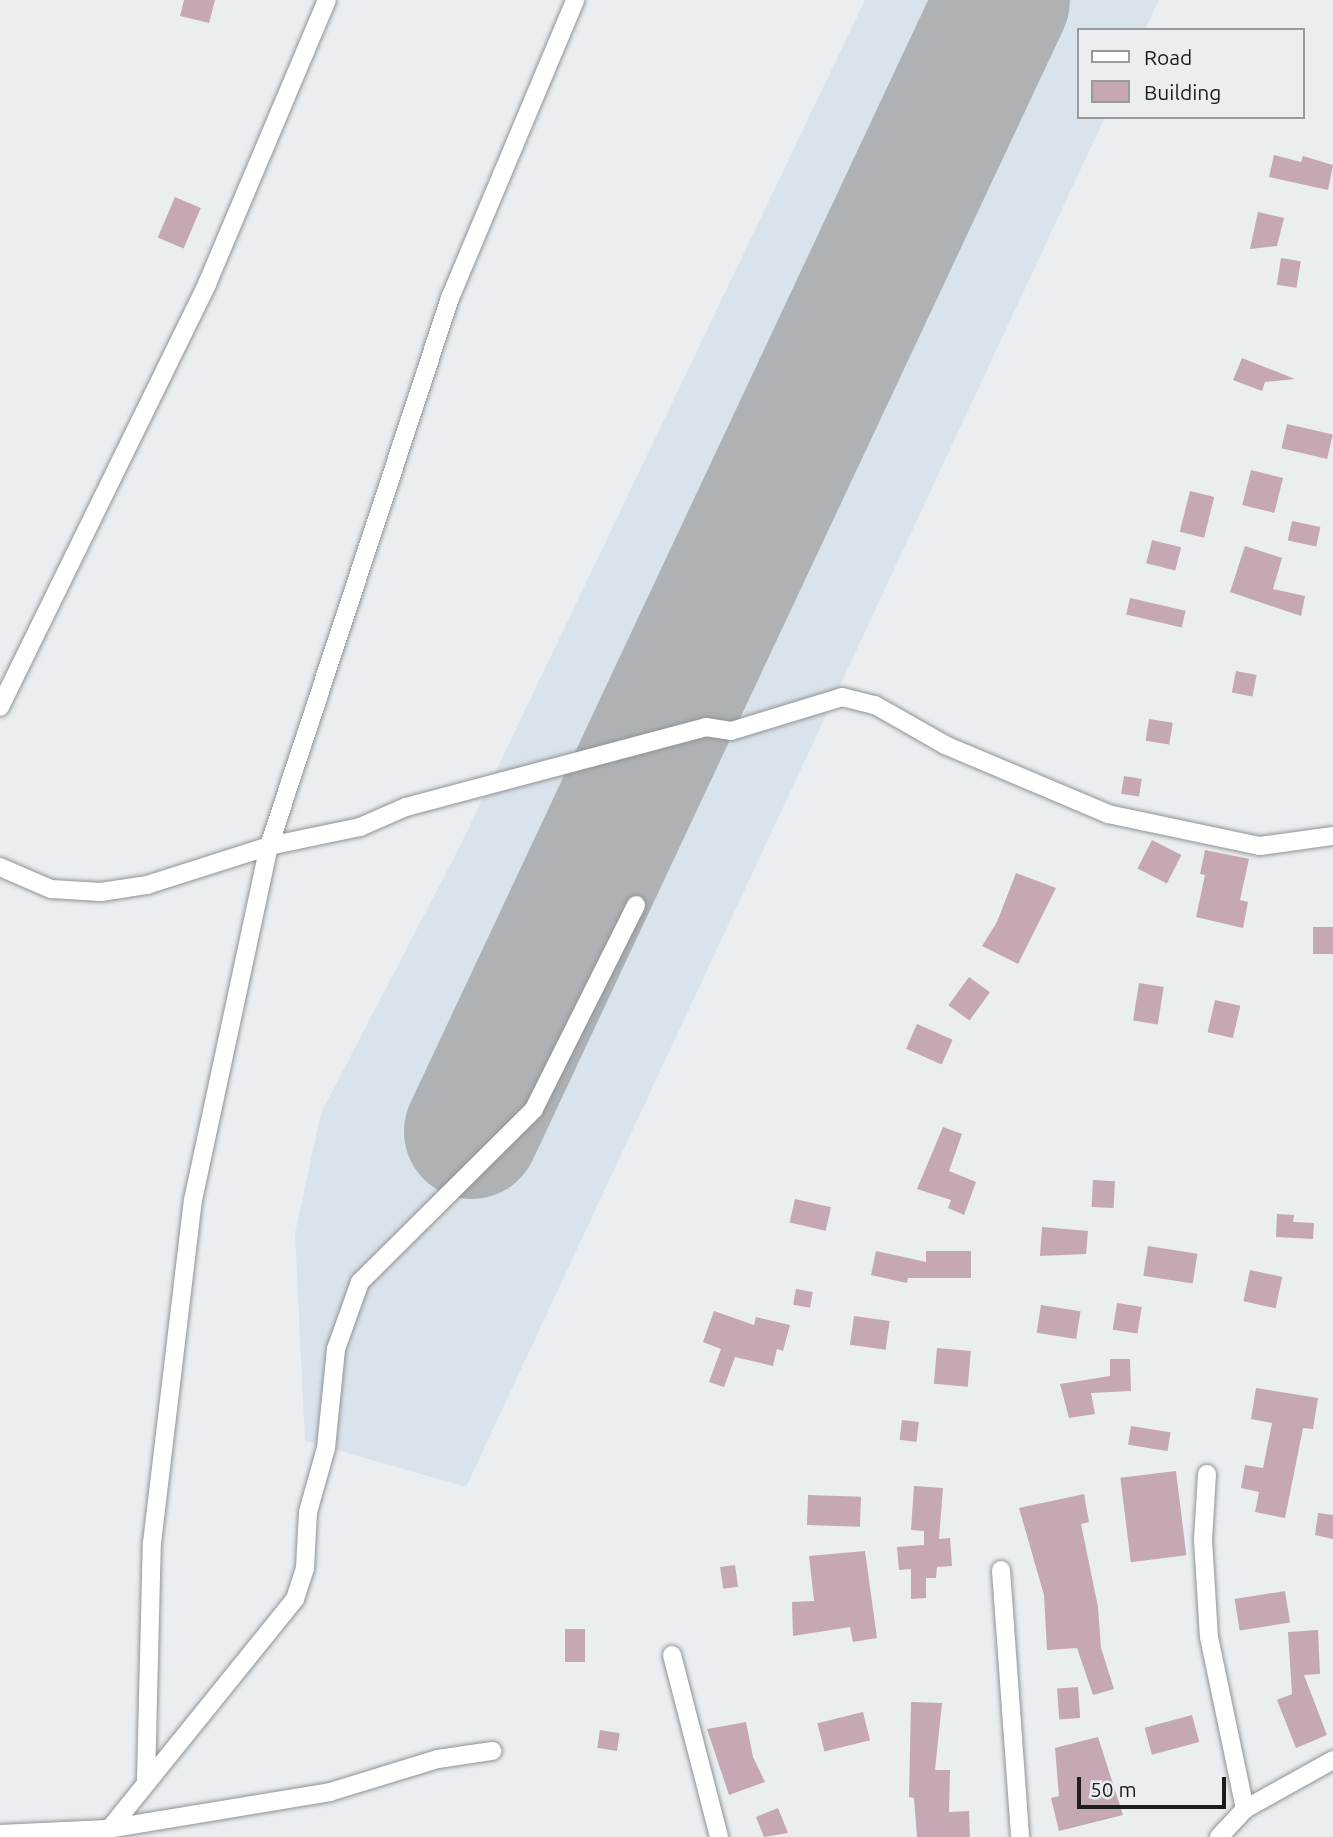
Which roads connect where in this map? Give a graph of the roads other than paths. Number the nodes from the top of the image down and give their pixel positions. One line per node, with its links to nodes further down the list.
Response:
1 (327, 0): 3 (street)
2 (575, 0): 5 (street)
3 (0, 707)
4 (1333, 836): 5 (street)
5 (269, 846): 6 (street); 13 (street)
6 (0, 867)
7 (636, 905): 13 (street)
8 (1207, 1474): 14 (street)
9 (1001, 1570): 18 (street)
10 (671, 1655): 17 (street)
11 (492, 1751): 15 (street)
12 (1333, 1760): 14 (street)
13 (146, 1781): 15 (street)
14 (1245, 1809): 19 (street)
15 (105, 1833): 16 (street)
16 (0, 1834)
17 (719, 1837)
18 (1020, 1837)
19 (1219, 1837)

